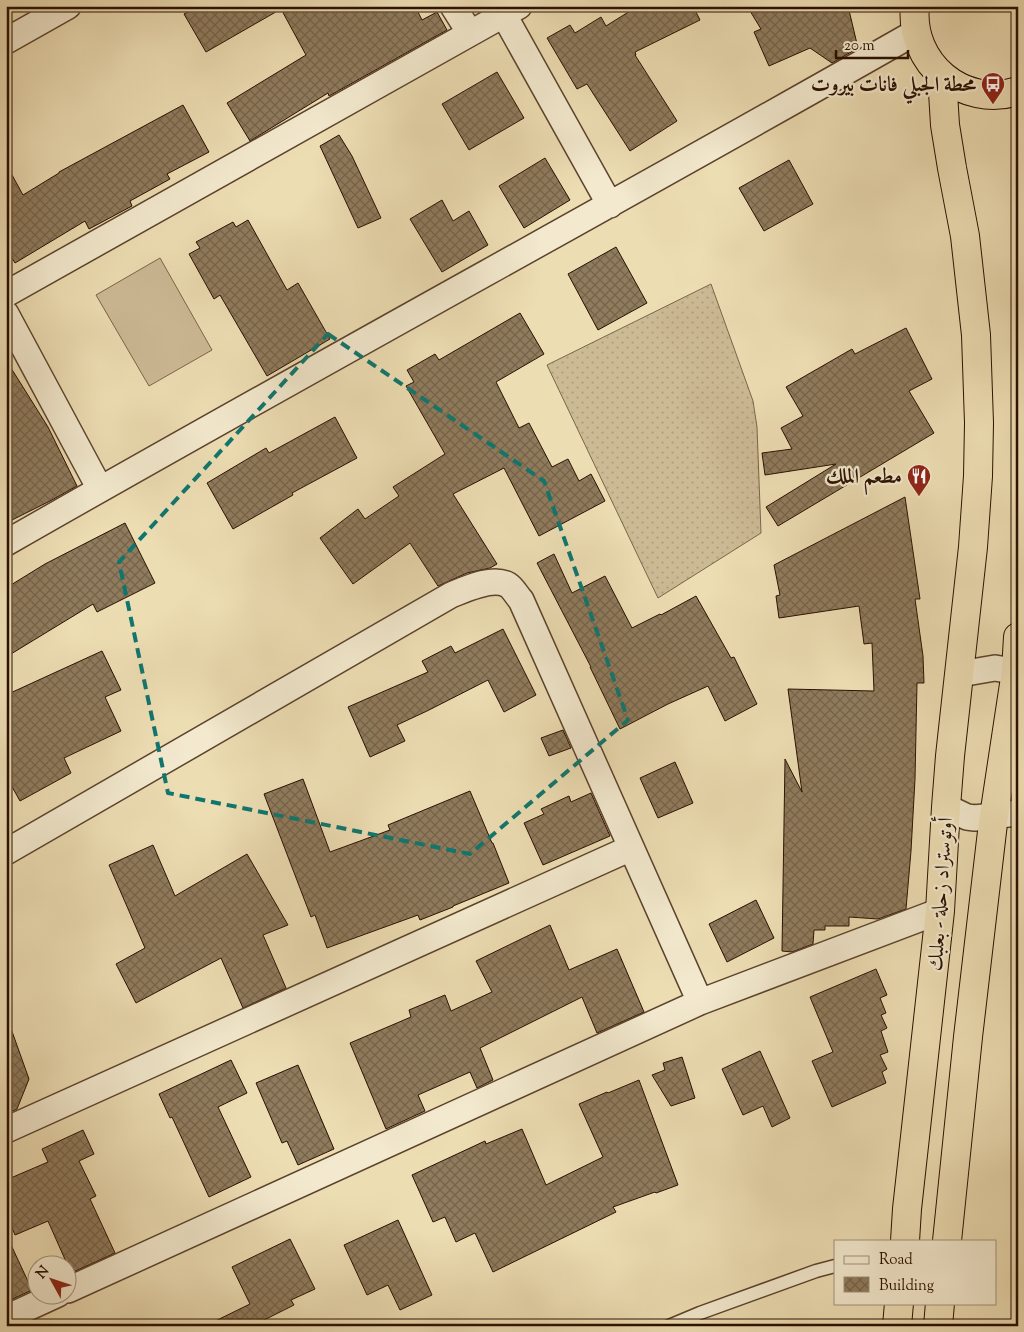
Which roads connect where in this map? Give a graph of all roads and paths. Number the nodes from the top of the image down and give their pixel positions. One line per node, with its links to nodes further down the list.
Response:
1 (68, 6): 6 (street)
2 (453, 6): 5 (street)
3 (512, 10): 5 (street); 9 (street)
4 (915, 13): 7 (highway); 9 (street)
5 (470, 33): 10 (street)
6 (6, 41)
7 (942, 76): 8 (highway); 16 (highway, أوتوستراد زحلة - بعلبك)
8 (1018, 91)
9 (610, 205): 12 (street)
10 (6, 294)
11 (6, 314): 12 (street)
12 (100, 489): 13 (street)
13 (6, 543)
14 (1018, 637): 15 (highway, أوتوستراد زحلة - بعلبك)
15 (1017, 672): 16 (street); 18 (highway, أوتوستراد زحلة - بعلبك)
16 (960, 674): 17 (highway, أوتوستراد زحلة - بعلبك)
17 (946, 808): 18 (street); 21 (highway, أوتوستراد زحلة - بعلبك)
18 (1006, 814): 25 (highway, أوتوستراد زحلة - بعلبك)
19 (631, 848): 20 (street); 22 (street); 23 (street)
20 (6, 852)
21 (940, 911): 22 (street); 24 (highway, أوتوستراد زحلة - بعلبك)
22 (700, 1002): 27 (street)
23 (6, 1130)
24 (905, 1240)
25 (947, 1240)
26 (834, 1266): 32 (lane)
27 (78, 1285)
28 (36, 1304): 31 (street)
29 (899, 1304): 33 (highway)
30 (940, 1304): 34 (highway)
31 (6, 1318)
32 (669, 1326)
33 (897, 1326)
34 (938, 1326)

